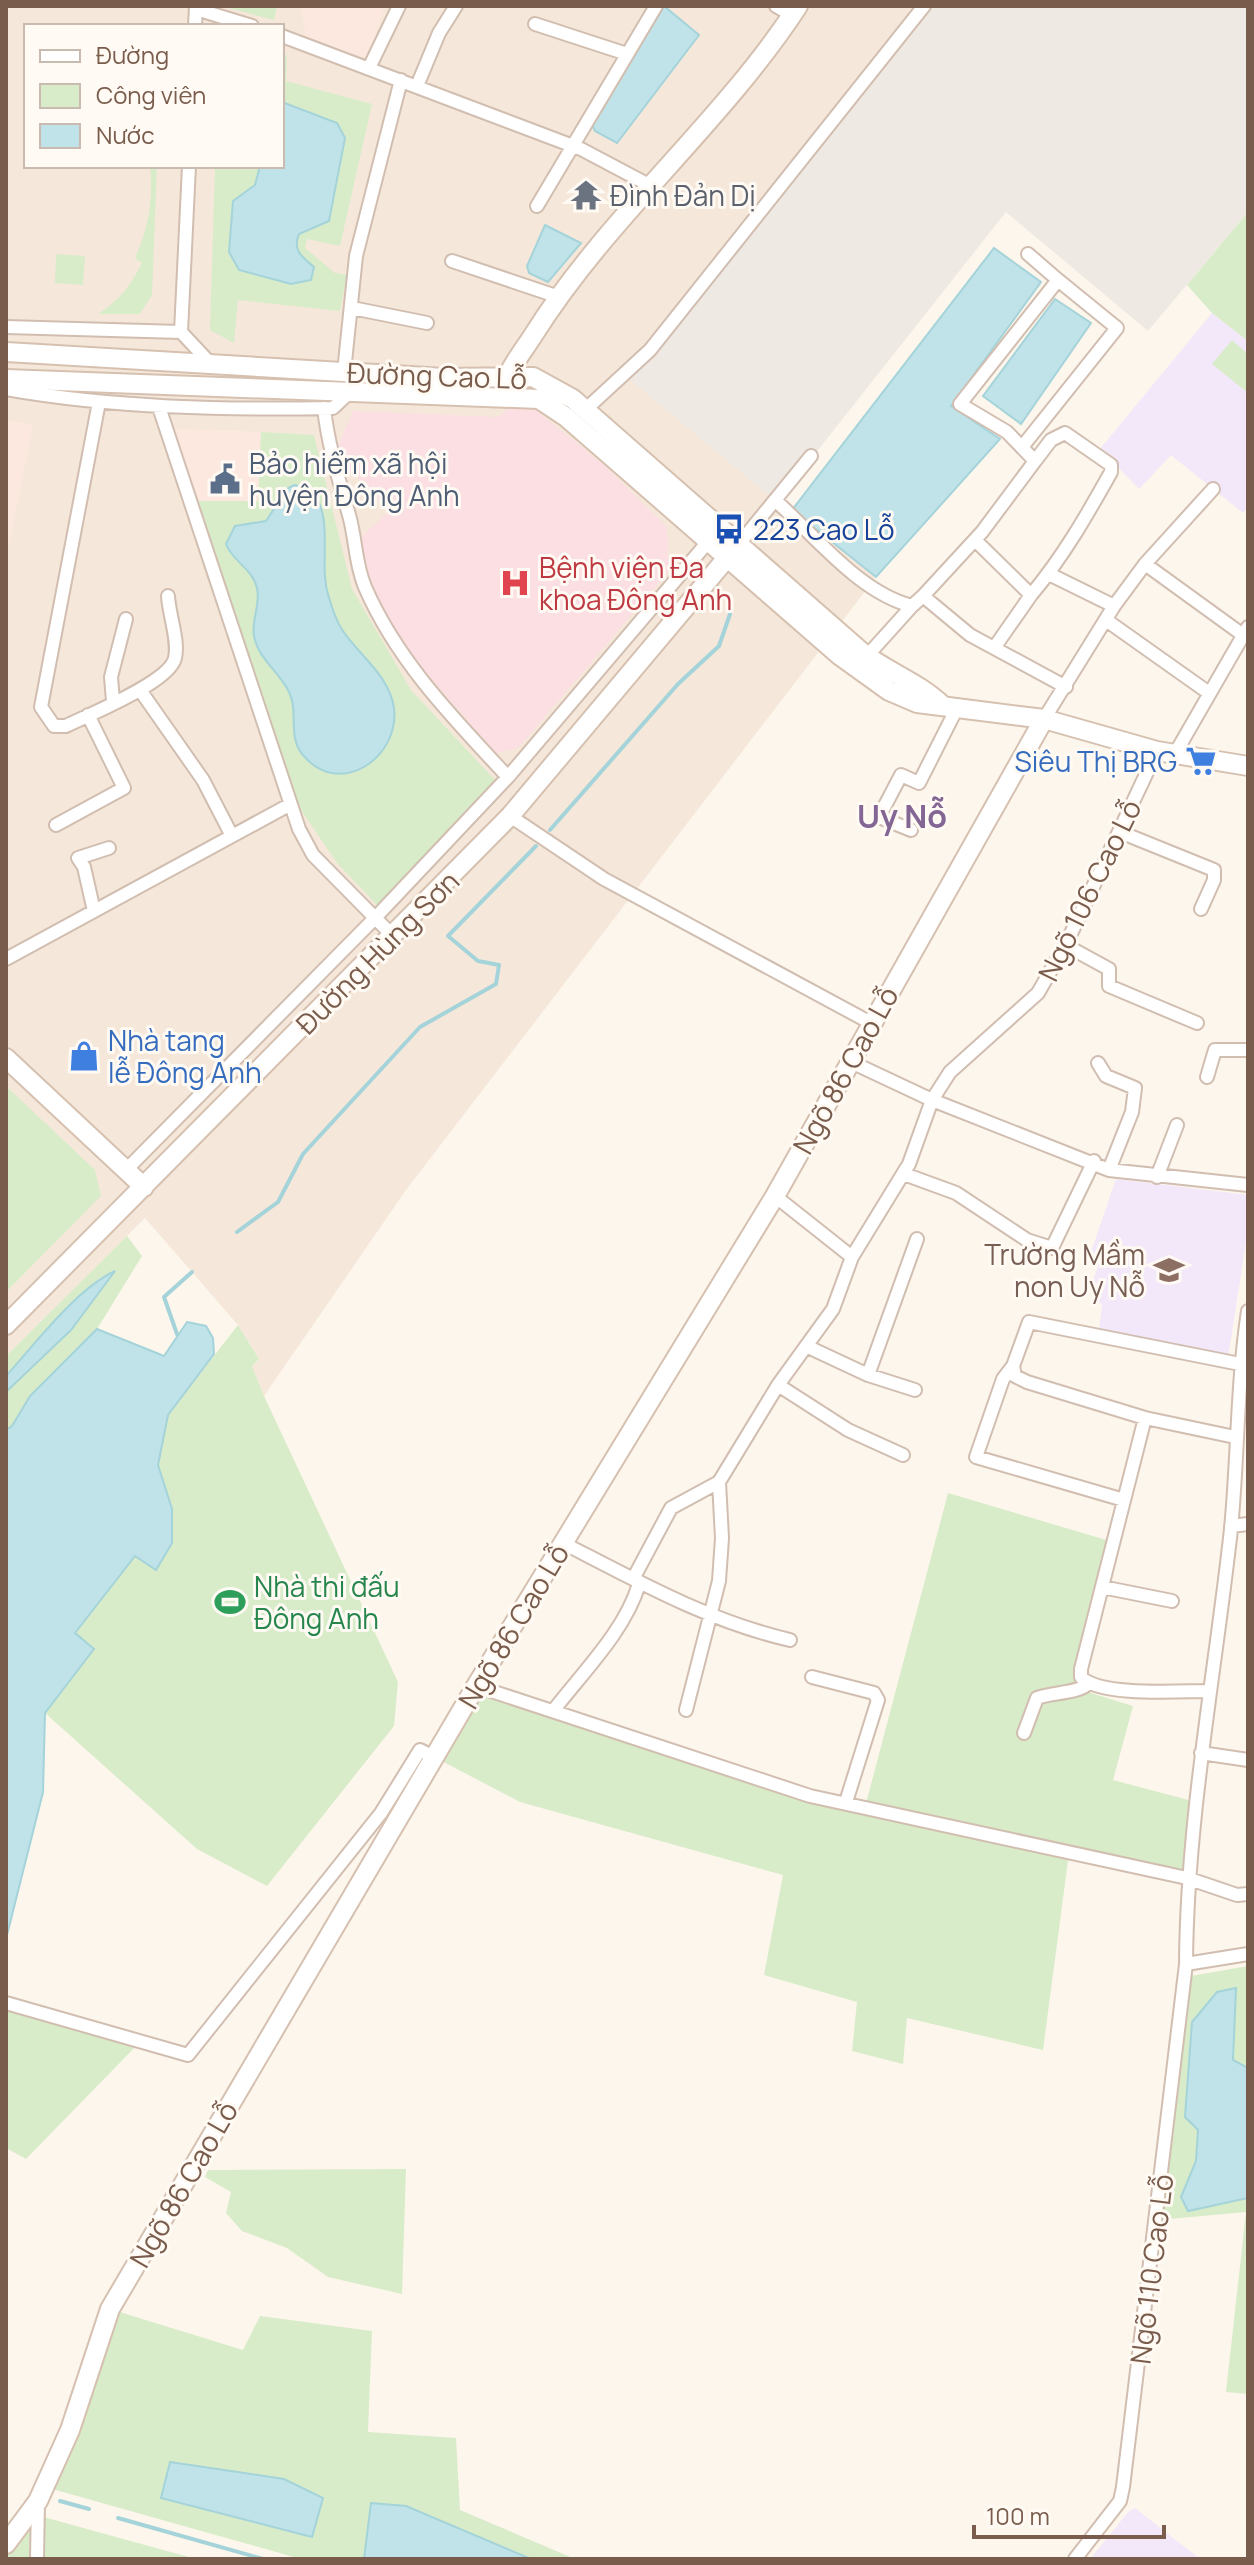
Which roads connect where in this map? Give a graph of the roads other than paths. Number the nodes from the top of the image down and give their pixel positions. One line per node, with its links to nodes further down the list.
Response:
1 (399, 6): 11 (street)
2 (456, 6): 13 (street)
3 (656, 6): 10 (street)
4 (924, 6): 38 (street)
5 (196, 7): 7 (street)
6 (789, 9): 16 (street)
7 (246, 24)
8 (535, 24): 10 (street)
9 (284, 37): 11 (street)
10 (627, 54): 14 (street)
11 (369, 68): 12 (street)
12 (401, 80): 13 (street); 22 (street)
13 (417, 86): 14 (street)
14 (576, 147): 16 (street); 17 (street)
15 (189, 168): 25 (street)
16 (649, 185): 21 (street)
17 (537, 206)
18 (1028, 254): 20 (street)
19 (452, 261): 21 (street)
20 (1058, 280): 39 (street); 39 (street)
21 (559, 297): 32 (street)
22 (352, 308): 23 (street); 28 (street)
23 (427, 323)
24 (6, 327): 25 (street)
25 (181, 332): 27 (street)
26 (6, 352): 27 (street, Đường Cao Lỗ)
27 (210, 363): 28 (street, Đường Cao Lỗ)
28 (344, 372): 32 (street, Đường Cao Lỗ)
29 (6, 379): 31 (street, Đường Cao Lỗ)
30 (6, 389): 34 (street)
31 (227, 389): 33 (street, Đường Cao Lỗ); 36 (street)
32 (504, 389): 33 (street, Đường Cao Lỗ); 38 (street, Đường Cao Lỗ); 45 (street, Đường Cao Lỗ)
33 (350, 392): 37 (street)
34 (99, 402): 35 (street); 64 (street)
35 (159, 407): 36 (street); 69 (street)
36 (227, 408): 37 (street)
37 (324, 408): 68 (street)
38 (585, 410): 46 (street, Đường Cao Lỗ)
39 (1022, 447): 41 (street)
40 (811, 456): 43 (street)
41 (1035, 461): 44 (street); 48 (street)
42 (1213, 489): 47 (street)
43 (777, 502): 46 (street); 52 (street)
44 (975, 540): 49 (street); 51 (street)
45 (707, 543): 46 (street, Đường Cao Lỗ); 68 (street)
46 (733, 552): 58 (street, Đường Cao Lỗ); 63 (street, Đường Cao Lỗ); 70 (street, Đường Hùng Sơn)
47 (1145, 564): 53 (street); 56 (street)
48 (1049, 574): 49 (street); 53 (street)
49 (1031, 595): 57 (street)
50 (168, 596): 60 (street)
51 (923, 596): 52 (street); 57 (street)
52 (912, 606): 58 (street)
53 (1114, 606): 55 (street)
54 (126, 619): 62 (street)
55 (1106, 620): 59 (street); 61 (street)
56 (1244, 639): 61 (street, Ngõ 106 Cao Lỗ)
57 (994, 648): 59 (street)
58 (867, 656): 63 (street, Đường Cao Lỗ)
59 (1066, 687): 65 (street)
60 (140, 690): 62 (street); 74 (street)
61 (1209, 693): 66 (street, Ngõ 106 Cao Lỗ)
62 (113, 701): 64 (street)
63 (949, 706): 65 (street, Đường Cao Lỗ); 72 (street)
64 (88, 715): 71 (street)
65 (1044, 719): 66 (street, Đường Cao Lỗ); 82 (street, Ngõ 86 Cao Lỗ)
66 (1167, 752): 67 (street, Đường Cao Lỗ); 73 (street, Ngõ 106 Cao Lỗ)
67 (1248, 766)
68 (508, 777): 78 (street)
69 (289, 805): 74 (street); 78 (street)
70 (510, 816): 79 (street, Đường Hùng Sơn); 82 (street)
71 (56, 825)
72 (911, 830)
73 (1120, 832): 76 (street); 80 (street, Ngõ 106 Cao Lỗ)
74 (232, 836): 77 (street)
75 (109, 848): 77 (street)
76 (1201, 909)
77 (94, 911): 81 (street)
78 (375, 918): 79 (street); 92 (street)
79 (393, 936): 97 (street, Đường Hùng Sơn)
80 (1065, 945): 83 (street); 89 (street, Ngõ 106 Cao Lỗ)
81 (6, 959)
82 (871, 1023): 86 (street, Ngõ 86 Cao Lỗ)
83 (1197, 1023)
84 (1248, 1050): 88 (street)
85 (6, 1058): 92 (street)
86 (849, 1061): 89 (street); 98 (street, Ngõ 86 Cao Lỗ)
87 (1098, 1063): 93 (street)
88 (1207, 1077)
89 (932, 1100): 91 (street); 94 (street, Ngõ 106 Cao Lỗ)
90 (1177, 1125): 95 (street)
91 (1094, 1161): 93 (street); 94 (street)
92 (126, 1170): 97 (street)
93 (1109, 1170): 95 (street)
94 (904, 1174): 100 (street, Ngõ 106 Cao Lỗ)
95 (1157, 1177): 96 (street)
96 (1248, 1185)
97 (144, 1187): 102 (street, Đường Hùng Sơn)
98 (775, 1196): 100 (street); 117 (street, Ngõ 86 Cao Lỗ)
99 (917, 1239): 107 (street)
100 (852, 1257): 104 (street, Ngõ 106 Cao Lỗ)
101 (1248, 1311): 103 (street, Ngõ 110 Cao Lỗ)
102 (6, 1325)
103 (1247, 1329): 105 (street, Ngõ 110 Cao Lỗ)
104 (806, 1346): 107 (street); 108 (street, Ngõ 106 Cao Lỗ)
105 (1240, 1364): 106 (street); 111 (street, Ngõ 110 Cao Lỗ)
106 (1013, 1366): 110 (street); 114 (street)
107 (868, 1375): 109 (street)
108 (778, 1385): 112 (street); 113 (street)
109 (915, 1390)
110 (1145, 1418): 111 (street); 114 (street)
111 (1235, 1437): 116 (street, Ngõ 110 Cao Lỗ)
112 (903, 1455)
113 (719, 1482): 118 (street); 121 (street)
114 (1124, 1500): 119 (street)
115 (1248, 1524): 116 (street)
116 (1231, 1526): 126 (street, Ngõ 110 Cao Lỗ)
117 (563, 1543): 118 (street); 125 (street, Ngõ 86 Cao Lỗ)
118 (636, 1582): 121 (street); 128 (street)
119 (1102, 1587): 120 (street); 124 (street)
120 (1172, 1601)
121 (709, 1616): 122 (street); 127 (street)
122 (790, 1640)
123 (812, 1677): 133 (street)
124 (1088, 1684): 126 (street); 129 (street)
125 (476, 1686): 128 (street); 131 (street, Ngõ 86 Cao Lỗ)
126 (1208, 1691): 130 (street, Ngõ 110 Cao Lỗ)
127 (686, 1710)
128 (553, 1711): 133 (street)
129 (1024, 1733)
130 (1201, 1753): 132 (street); 134 (street, Ngõ 110 Cao Lỗ)
131 (434, 1757): 138 (street); 139 (street, Ngõ 86 Cao Lỗ)
132 (1248, 1760)
133 (846, 1802): 134 (street)
134 (1187, 1878): 135 (street); 137 (street, Ngõ 110 Cao Lỗ)
135 (1248, 1894)
136 (1248, 1954): 137 (street)
137 (1186, 1964): 142 (street, Ngõ 110 Cao Lỗ)
138 (6, 2003)
139 (38, 2501): 140 (street, Ngõ 86 Cao Lỗ); 141 (street)
140 (6, 2544)
141 (37, 2559)
142 (1075, 2559)

